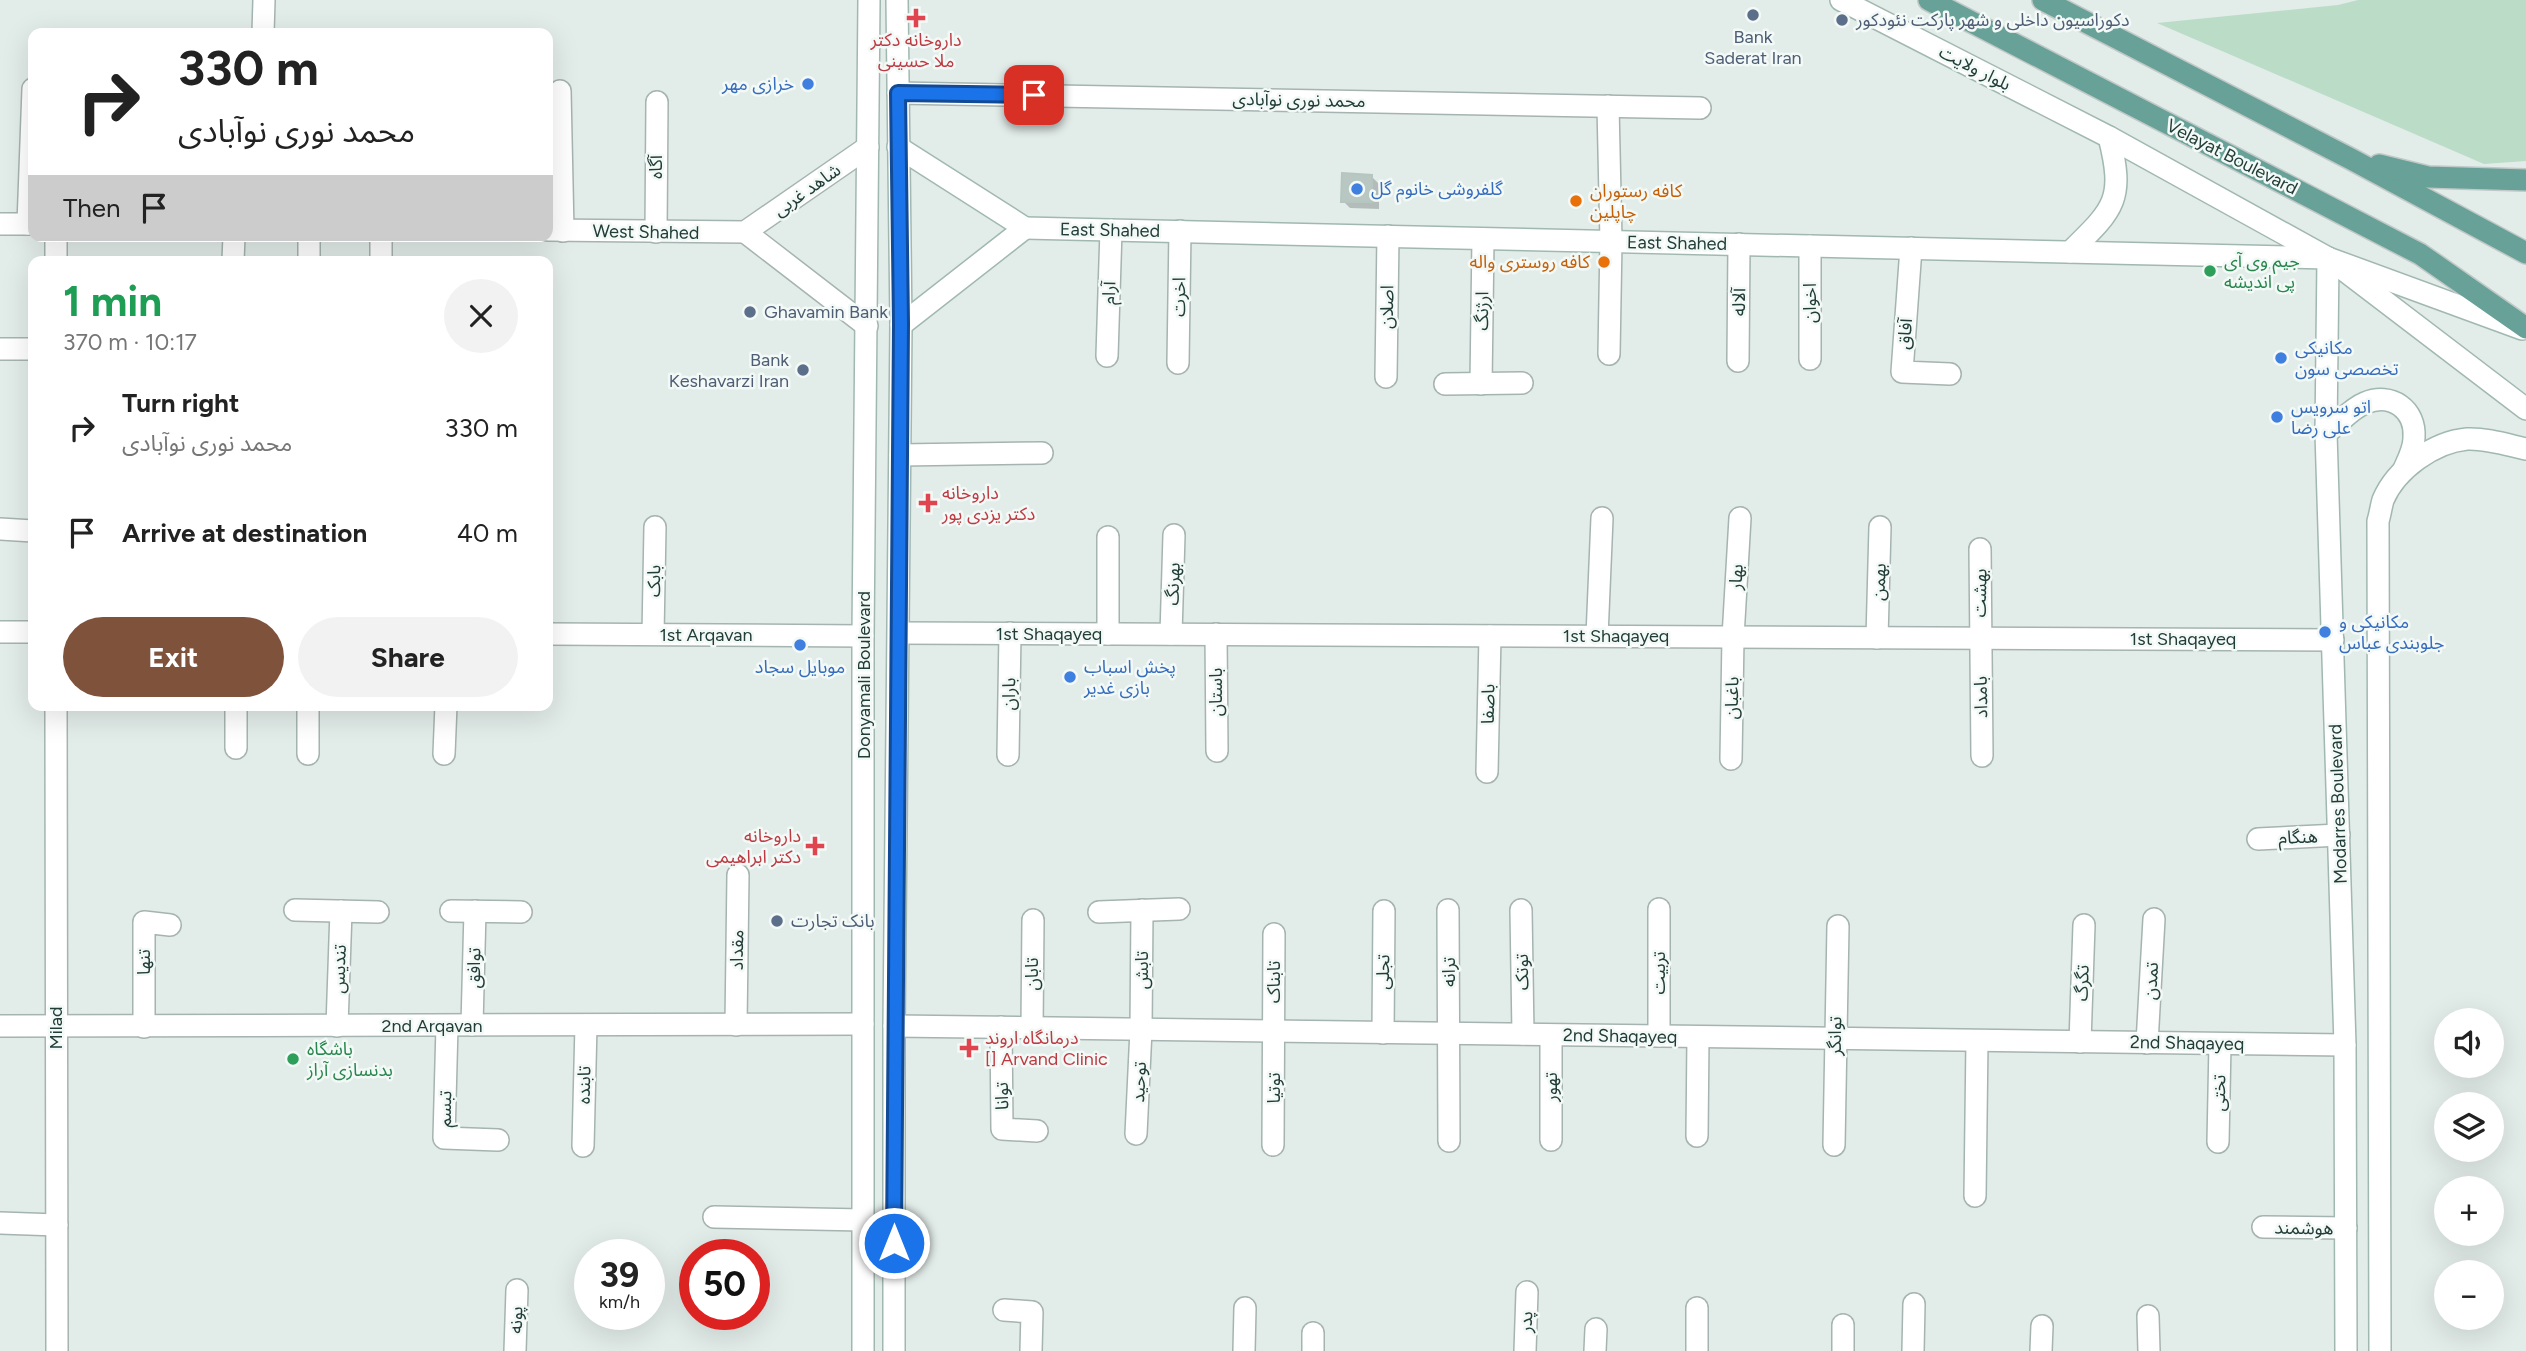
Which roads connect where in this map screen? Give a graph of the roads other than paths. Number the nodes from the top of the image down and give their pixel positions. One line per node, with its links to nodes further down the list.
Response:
1 (264, 0): 7 (street)
2 (869, 0): 15 (street, Donyamali Boulevard)
3 (897, 0): 9 (street, Donyamali Boulevard)
4 (1842, 0): 13 (street, بلوار ولایت)
5 (1929, 0): 37 (main road, Velayat Boulevard)
6 (2043, 0): 16 (main road)
7 (263, 28)
8 (560, 92): 22 (street)
9 (898, 93): 11 (street, محمد نوری نوآبادی); 14 (street, Donyamali Boulevard)
10 (657, 102): 24 (street, آگاه)
11 (1608, 106): 12 (street, محمد نوری نوآبادی); 28 (street)
12 (1700, 107)
13 (2109, 137): 32 (street); 34 (street, بلوار ولایت)
14 (898, 146): 20 (street); 35 (street, Donyamali Boulevard)
15 (869, 147): 25 (street, شاهد غربی); 36 (street, Donyamali Boulevard)
16 (2351, 159): 17 (main road); 33 (main road)
17 (2526, 180)
18 (0, 224): 19 (street)
19 (28, 224)
20 (1025, 228): 21 (street, East Shahed); 35 (street)
21 (1111, 230): 23 (street, East Shahed); 41 (street, آرام)
22 (555, 231): 24 (street, West Shahed)
23 (1180, 231): 26 (street, East Shahed); 44 (street, اخرت)
24 (656, 232): 25 (street, West Shahed)
25 (745, 232): 36 (street)
26 (1388, 236): 27 (street, East Shahed); 46 (street, اصلان)
27 (1483, 239): 28 (street, East Shahed); 49 (street, ارژنگ)
28 (1611, 241): 29 (street, East Shahed); 40 (street)
29 (1740, 244): 30 (street, East Shahed); 43 (street, آلاله)
30 (1810, 246): 31 (street, East Shahed); 42 (street, اخوان)
31 (1911, 248): 32 (street, East Shahed); 45 (street, آفاق)
32 (2070, 252): 34 (street, East Shahed)
33 (2526, 253)
34 (2328, 258): 37 (street); 50 (street); 51 (street, Modarres Boulevard)
35 (901, 324): 54 (street, Donyamali Boulevard)
36 (867, 326): 74 (street, Donyamali Boulevard)
37 (2526, 329)
38 (0, 349): 39 (street)
39 (28, 349)
40 (1609, 354)
41 (1107, 356)
42 (1810, 359)
43 (1738, 360)
44 (1178, 363)
45 (1950, 374)
46 (1386, 377)
47 (1522, 383): 49 (street)
48 (1445, 384): 49 (street)
49 (1481, 384)
50 (2526, 409)
51 (2326, 433): 55 (street); 80 (street, Modarres Boulevard)
52 (2526, 449): 55 (street)
53 (1042, 453): 54 (street)
54 (900, 455): 67 (street, Donyamali Boulevard)
55 (2404, 469): 182 (street)
56 (1602, 518): 76 (street)
57 (1740, 518): 77 (street, بهار)
58 (655, 527): 70 (street, بابک)
59 (1881, 527): 78 (street, بهمن)
60 (0, 529): 61 (street)
61 (28, 531)
62 (1174, 535): 72 (street, بهرنگ)
63 (1108, 537): 71 (street)
64 (1980, 549): 79 (street, بهشت)
65 (0, 632): 66 (street)
66 (28, 632)
67 (899, 633): 68 (street, 1st Shaqayeq); 121 (street, Donyamali Boulevard)
68 (1010, 633): 71 (street, 1st Shaqayeq); 89 (street, باران)
69 (553, 634): 70 (street, 1st Arqavan)
70 (653, 634): 74 (street, 1st Arqavan)
71 (1108, 634): 72 (street, 1st Shaqayeq)
72 (1171, 634): 73 (street, 1st Shaqayeq)
73 (1216, 634): 75 (street, 1st Shaqayeq); 86 (street, باستان)
74 (863, 635): 115 (street, Donyamali Boulevard)
75 (1490, 636): 76 (street, 1st Shaqayeq); 92 (street, باصفا)
76 (1597, 636): 77 (street, 1st Shaqayeq)
77 (1733, 637): 78 (street, 1st Shaqayeq); 91 (street, باغبان)
78 (1877, 638): 79 (street, 1st Shaqayeq)
79 (1979, 638): 80 (street, 1st Shaqayeq); 90 (street, بامداد)
80 (2333, 640): 93 (street, Modarres Boulevard)
81 (56, 711): 123 (street, Milad)
82 (236, 711): 85 (street)
83 (308, 711): 87 (street)
84 (446, 711): 88 (street)
85 (236, 748)
86 (1217, 751)
87 (308, 754)
88 (444, 754)
89 (1008, 755)
90 (1982, 756)
91 (1731, 760)
92 (1487, 772)
93 (2339, 835): 94 (street, هنگام); 140 (street, Modarres Boulevard)
94 (2258, 839)
95 (738, 875): 118 (street, مقداد)
96 (1179, 909): 99 (street)
97 (1659, 909): 133 (street, تربیت)
98 (295, 910): 102 (street)
99 (1142, 910): 108 (street); 127 (street, تابش)
100 (1448, 910): 130 (street, ترانه)
101 (1521, 910): 131 (street, توتک)
102 (341, 911): 106 (street); 119 (street, تندیس)
103 (452, 911): 104 (street)
104 (475, 911): 107 (street); 116 (street, توافق)
105 (1384, 911): 129 (street, تجلی)
106 (378, 912)
107 (521, 912)
108 (1099, 912)
109 (2154, 919): 138 (street, تمدن)
110 (1032, 920): 126 (street, تابان)
111 (170, 925): 124 (street, تنها)
112 (2084, 925): 137 (street, تگرگ)
113 (1838, 926): 135 (street, توانگر)
114 (1275, 934): 128 (street, تابناک)
115 (863, 1024): 118 (street, 2nd Arqavan); 153 (street, Donyamali Boulevard)
116 (472, 1025): 117 (street, 2nd Arqavan); 120 (street, 2nd Arqavan)
117 (586, 1025): 118 (street, 2nd Arqavan); 150 (street, تابنده)
118 (736, 1025)
119 (337, 1026): 120 (street, 2nd Arqavan); 124 (street, 2nd Arqavan)
120 (447, 1026): 144 (street, تبسم)
121 (894, 1026): 125 (street, 2nd Shaqayeq); 171 (street, Donyamali Boulevard)
122 (0, 1027): 123 (street, 2nd Arqavan)
123 (56, 1027): 124 (street, 2nd Arqavan); 155 (street, Milad)
124 (144, 1027)
125 (1001, 1027): 126 (street, 2nd Shaqayeq); 141 (street, توانا)
126 (1032, 1028): 127 (street, 2nd Shaqayeq)
127 (1142, 1030): 128 (street, 2nd Shaqayeq); 142 (street, توحید)
128 (1274, 1031): 129 (street, 2nd Shaqayeq); 148 (street, توتیا)
129 (1382, 1033): 130 (street, 2nd Shaqayeq)
130 (1449, 1034): 131 (street, 2nd Shaqayeq); 146 (street, ترانه)
131 (1523, 1034): 132 (street, 2nd Shaqayeq)
132 (1551, 1035): 133 (street, 2nd Shaqayeq); 145 (street, تهور)
133 (1659, 1036): 134 (street, 2nd Shaqayeq)
134 (1698, 1037): 135 (street, 2nd Shaqayeq); 143 (street)
135 (1835, 1039): 136 (street, 2nd Shaqayeq); 149 (street, توانگر)
136 (1977, 1041): 137 (street, 2nd Shaqayeq); 151 (street)
137 (2080, 1042): 138 (street, 2nd Shaqayeq)
138 (2147, 1043): 139 (street, 2nd Shaqayeq)
139 (2220, 1044): 140 (street, 2nd Shaqayeq); 147 (street, تختی)
140 (2345, 1045): 157 (street, Modarres Boulevard)
141 (1037, 1131)
142 (1136, 1133)
143 (1697, 1136)
144 (498, 1140)
145 (1551, 1140)
146 (1449, 1141)
147 (2218, 1142)
148 (1273, 1145)
149 (1834, 1145)
150 (583, 1146)
151 (1975, 1196)
152 (714, 1217): 153 (street)
153 (863, 1220): 170 (street, Donyamali Boulevard)
154 (0, 1223): 155 (street)
155 (57, 1224): 168 (street, Milad)
156 (2263, 1227): 157 (street, هوشمند)
157 (2346, 1228): 181 (street, Modarres Boulevard)
158 (517, 1290): 169 (street, پونه)
159 (1527, 1293): 174 (street, پدر)
160 (1914, 1304): 178 (street)
161 (1245, 1308): 173 (street)
162 (1697, 1308): 176 (street)
163 (1004, 1310): 172 (street)
164 (2148, 1316): 180 (street)
165 (1843, 1325): 177 (street)
166 (2042, 1326): 179 (street)
167 (1596, 1329): 175 (street)
168 (57, 1351)
169 (515, 1351)
170 (863, 1351)
171 (894, 1351)
172 (1031, 1351)
173 (1244, 1351)
174 (1525, 1351)
175 (1595, 1351)
176 (1697, 1351)
177 (1843, 1351)
178 (1913, 1351)
179 (2041, 1351)
180 (2149, 1351)
181 (2346, 1351)
182 (2380, 1351)

